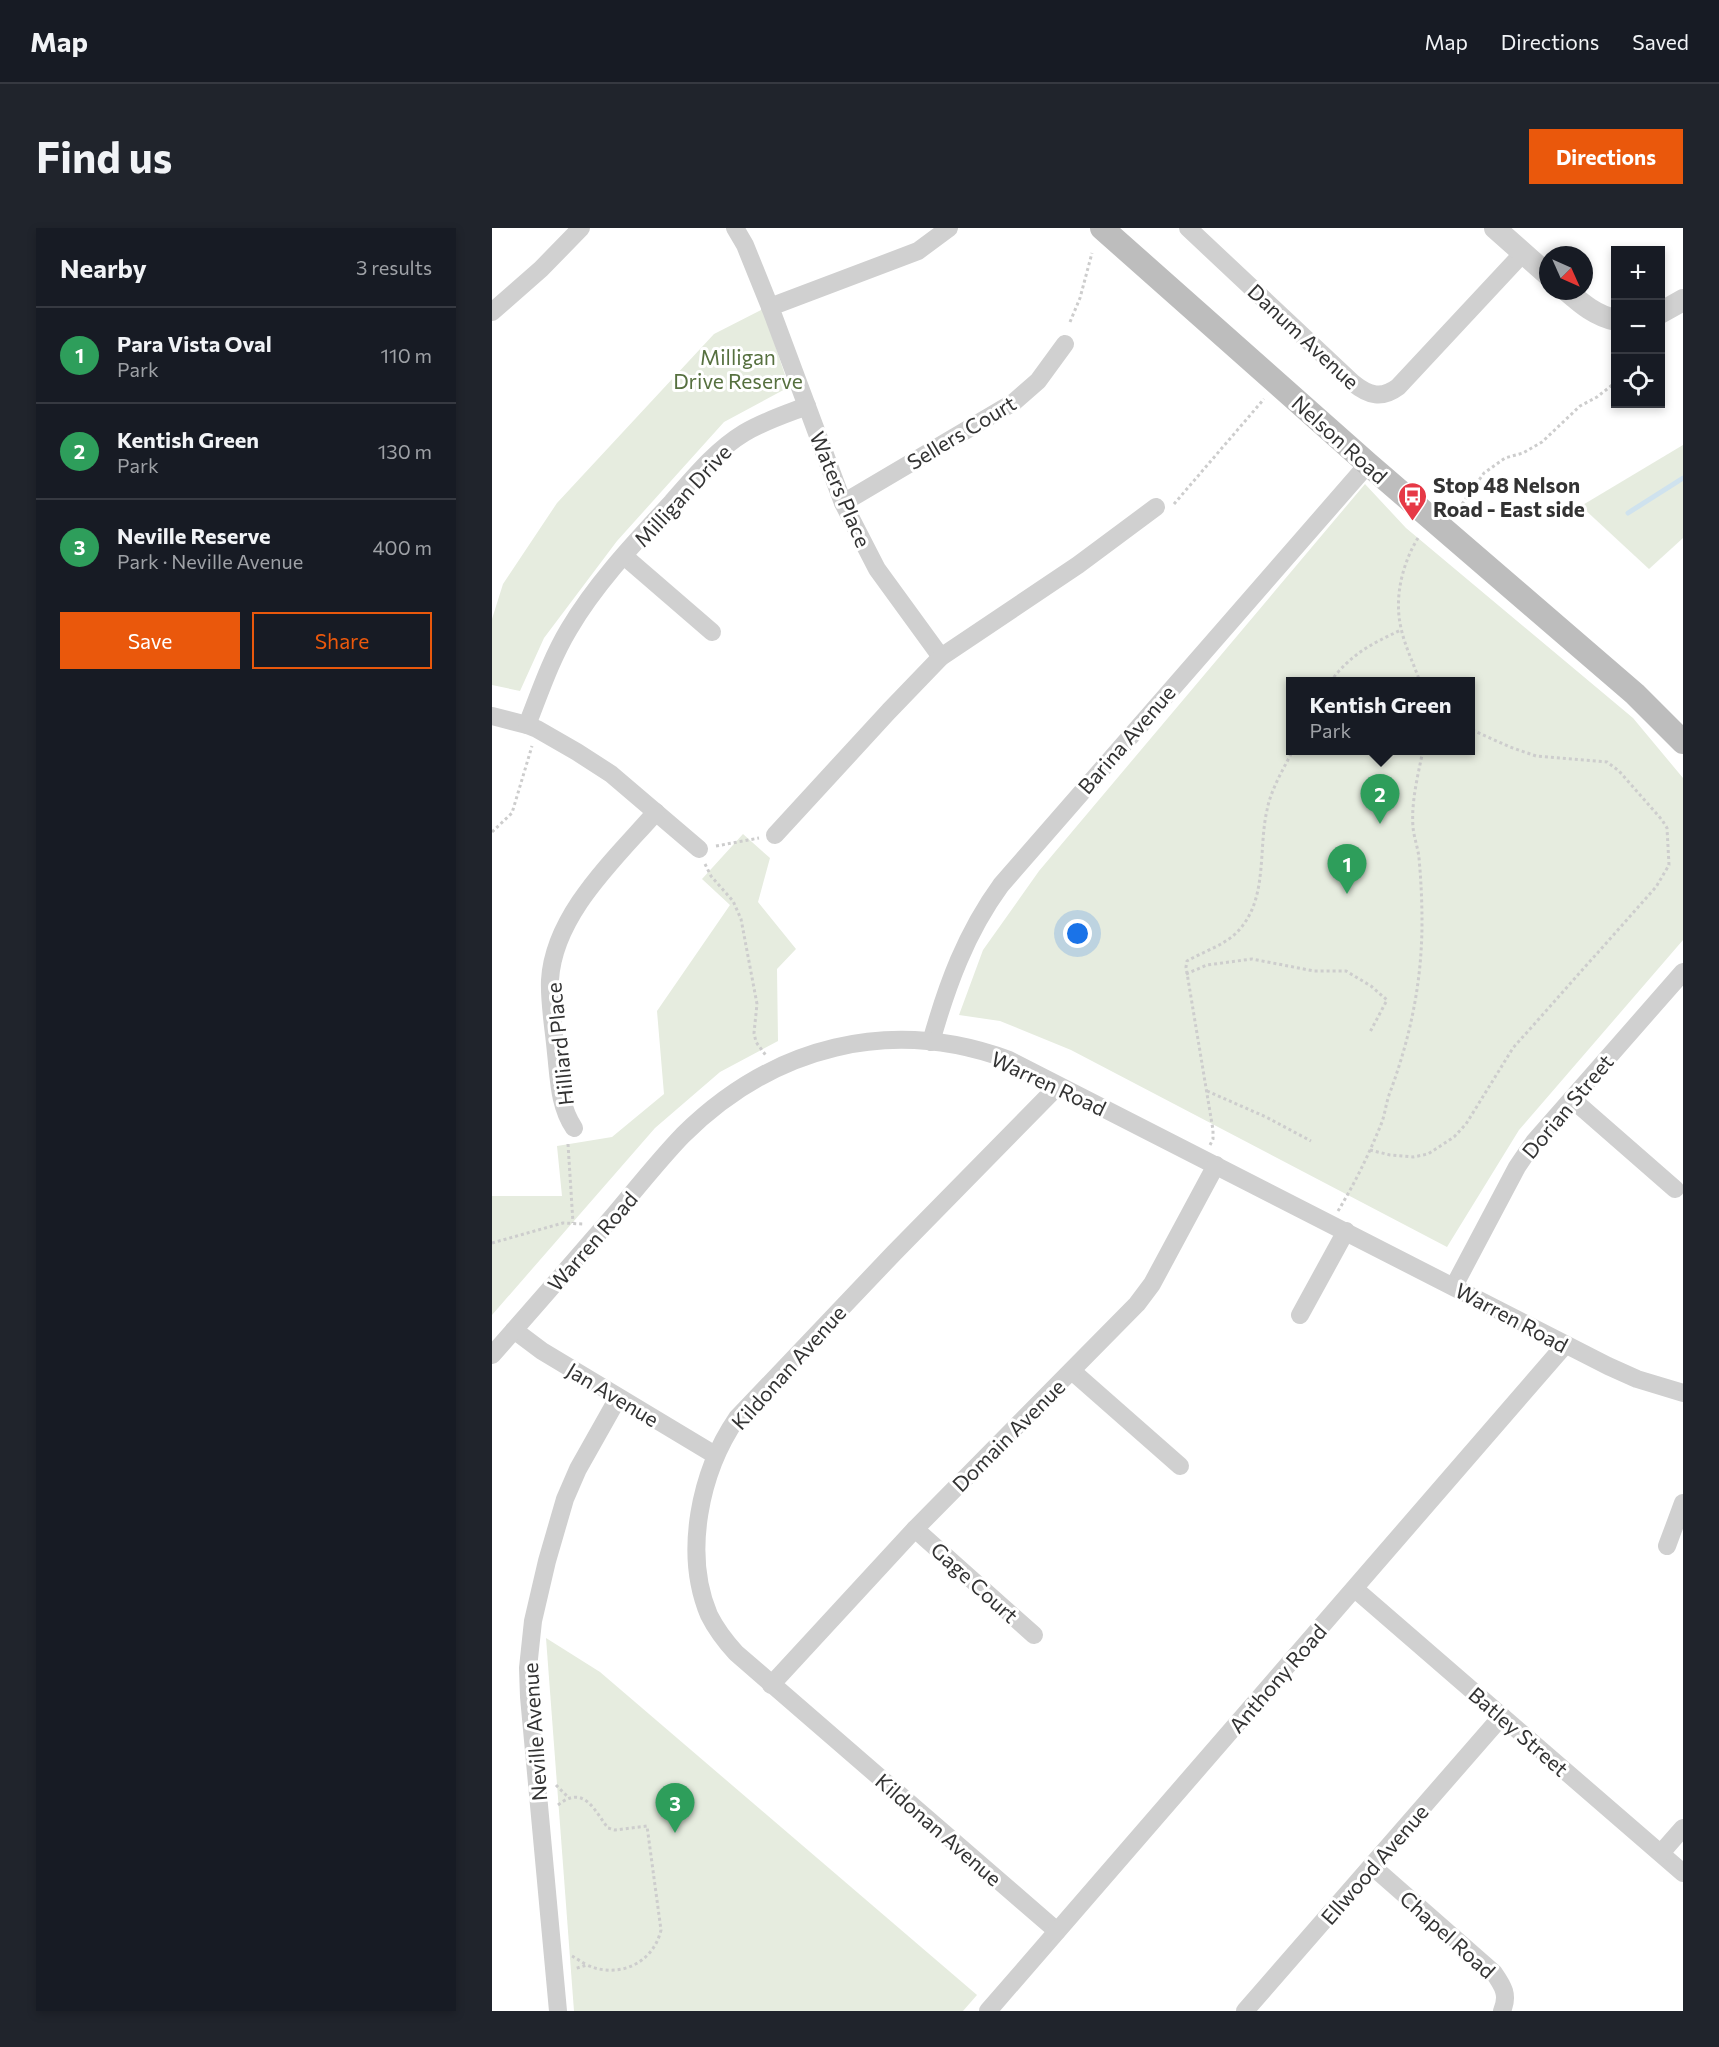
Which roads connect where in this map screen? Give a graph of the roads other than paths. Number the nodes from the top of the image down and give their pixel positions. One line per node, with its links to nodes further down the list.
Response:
1 (581, 228): 13 (street)
2 (735, 228): 11 (street)
3 (949, 228): 11 (street)
4 (1102, 228): 17 (main road, Nelson Road)
5 (1188, 228): 7 (street, Danum Avenue)
6 (1495, 228): 7 (street)
7 (1523, 253): 8 (street)
8 (1539, 267)
9 (1578, 300): 14 (street)
10 (1683, 300): 12 (street)
11 (770, 307): 16 (street)
12 (1665, 310)
13 (492, 312)
14 (1611, 319)
15 (1065, 344): 18 (street, Sellers Court)
16 (807, 406): 18 (street, Waters Place); 20 (street, Milligan Drive)
17 (1368, 464): 23 (main road, Nelson Road); 32 (street, Barina Avenue)
18 (843, 503): 22 (street, Waters Place)
19 (1155, 507): 22 (street)
20 (624, 556): 21 (street); 26 (street, Milligan Drive)
21 (712, 632)
22 (941, 657): 29 (street)
23 (1635, 694): 25 (main road, Nelson Road); 27 (main road, Nelson Road)
24 (492, 716): 26 (street)
25 (1683, 726)
26 (532, 727): 28 (street)
27 (1683, 742)
28 (656, 812): 30 (street); 35 (street, Hilliard Place)
29 (775, 835)
30 (699, 849)
31 (1683, 972): 34 (street, Dorian Street)
32 (931, 1042): 33 (street, Warren Road); 41 (street, Warren Road)
33 (1058, 1086): 36 (street, Warren Road); 47 (street, Kildonan Avenue)
34 (1572, 1099): 37 (street); 39 (street, Dorian Street)
35 (574, 1128)
36 (1210, 1161): 38 (street, Warren Road); 44 (street, Domain Avenue)
37 (1675, 1189)
38 (1338, 1227): 39 (street, Warren Road); 40 (street)
39 (1454, 1286): 42 (street, Warren Road)
40 (1300, 1315)
41 (514, 1330): 43 (street, Warren Road); 46 (street, Jan Avenue)
42 (1565, 1344): 45 (street, Warren Road); 52 (street, Anthony Road)
43 (492, 1355)
44 (1072, 1371): 48 (street); 50 (street, Domain Avenue)
45 (1683, 1393)
46 (618, 1398): 47 (street, Jan Avenue); 61 (street, Neville Avenue)
47 (715, 1455): 54 (street, Kildonan Avenue)
48 (1180, 1466)
49 (1683, 1503): 51 (street)
50 (915, 1529): 53 (street, Gage Court); 54 (street, Domain Avenue)
51 (1667, 1546)
52 (1355, 1589): 55 (street, Batley Street); 60 (street, Anthony Road)
53 (1034, 1635)
54 (771, 1685): 60 (street, Kildonan Avenue)
55 (1502, 1716): 57 (street, Batley Street); 58 (street, Ellwood Avenue)
56 (1683, 1827): 57 (street)
57 (1661, 1853): 59 (street, Batley Street)
58 (1372, 1866): 63 (street, Ellwood Avenue); 64 (street, Chapel Road)
59 (1683, 1873)
60 (1057, 1931): 62 (street, Anthony Road)
61 (558, 2011)
62 (988, 2011)
63 (1245, 2011)
64 (1502, 2011)

